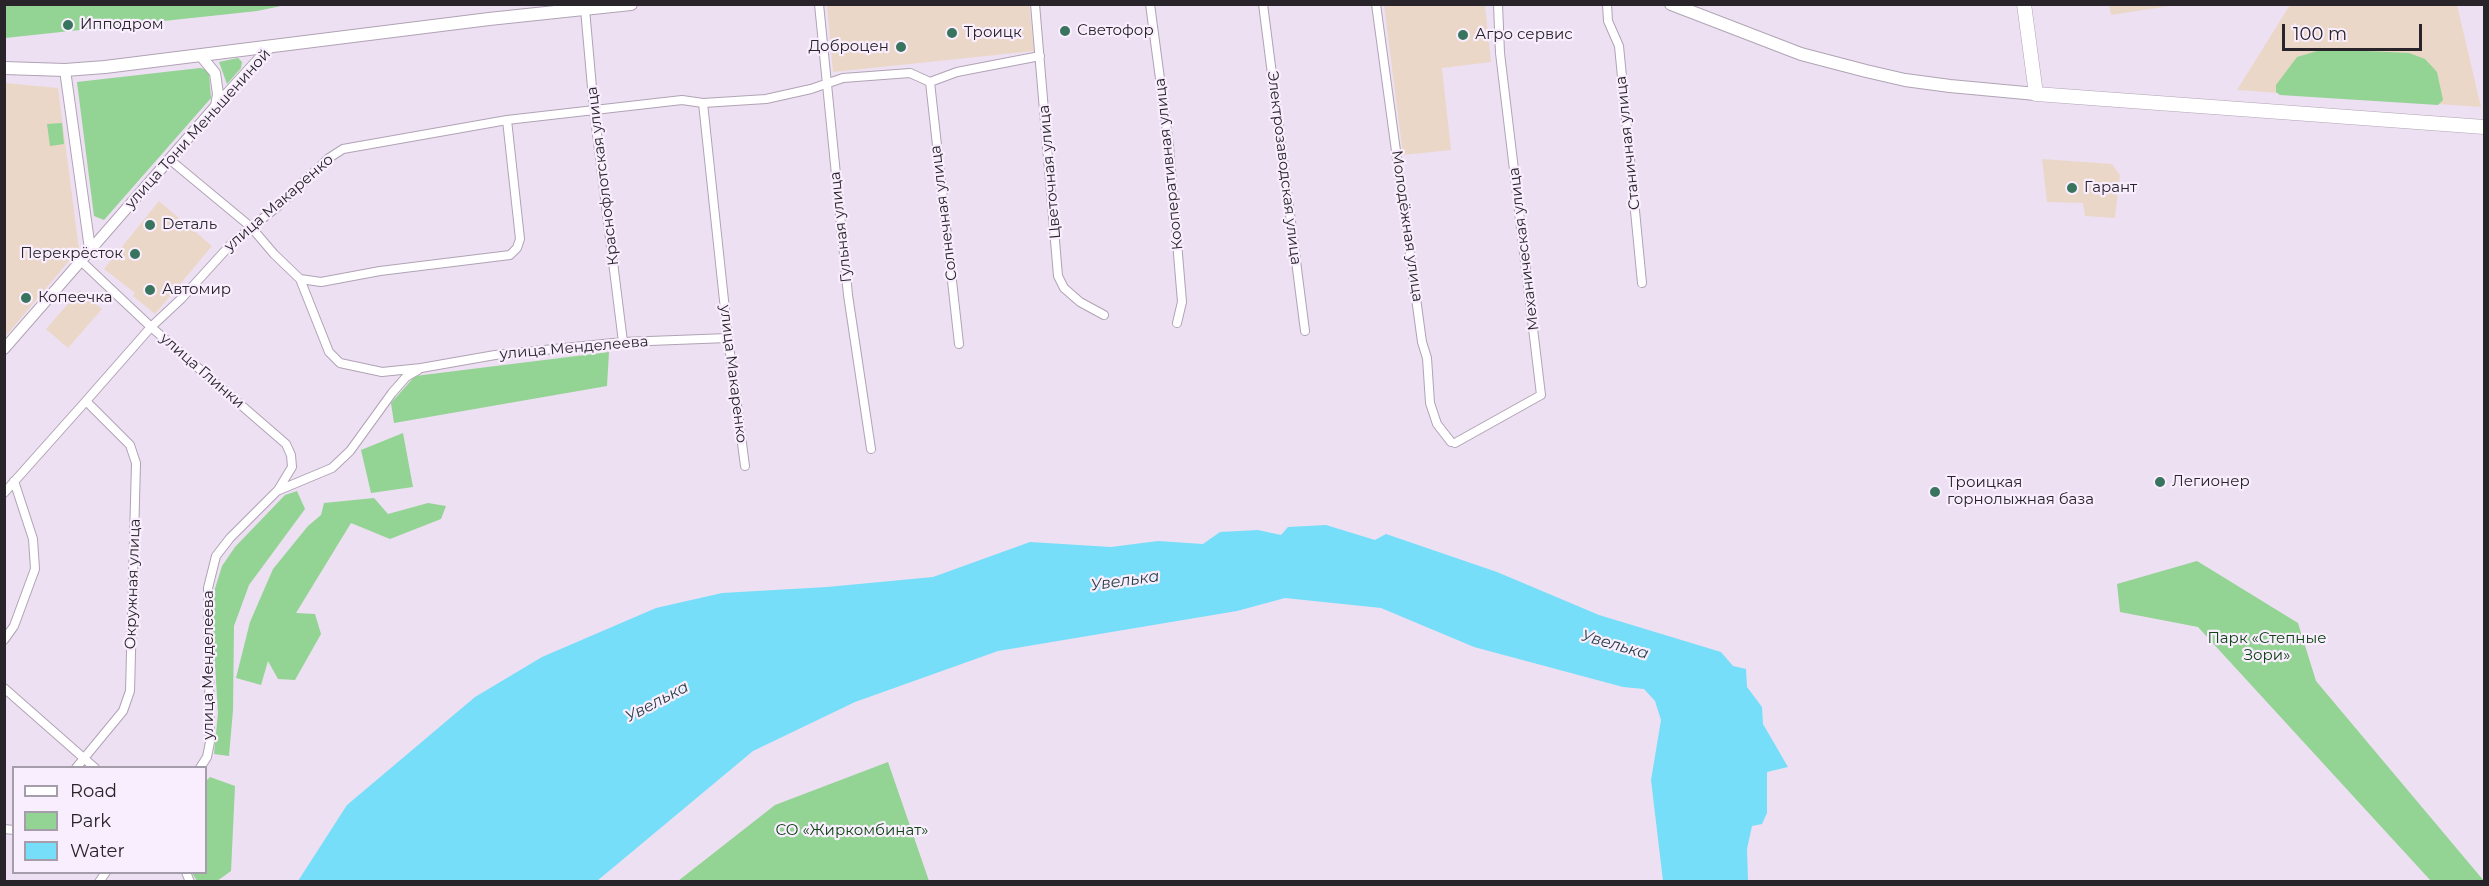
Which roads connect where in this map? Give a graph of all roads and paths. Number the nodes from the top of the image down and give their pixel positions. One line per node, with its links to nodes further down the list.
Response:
1 (631, 4): 11 (main road, улица Тони Меньшениной)
2 (819, 4): 18 (street, Гульная улица)
3 (1035, 4): 14 (street, Цветочная улица)
4 (1150, 4): 32 (street, Кооперативная улица)
5 (1263, 4): 34 (street, Электрозаводская улица)
6 (1376, 4): 41 (street, Молодёжная улица)
7 (1498, 4): 41 (street, Механическая улица)
8 (1606, 4): 30 (street, Станичная улица)
9 (1671, 4): 19 (main road)
10 (2024, 4): 19 (highway)
11 (585, 9): 12 (main road, улица Тони Меньшениной); 22 (street, Краснофлотская улица)
12 (271, 46): 13 (main road); 21 (street, улица Тони Меньшениной)
13 (200, 55): 16 (main road); 21 (street)
14 (1040, 56): 17 (street); 31 (street, Цветочная улица)
15 (4, 68): 16 (main road)
16 (65, 70): 27 (street)
17 (930, 82): 18 (street, улица Макаренко); 37 (street, Солнечная улица)
18 (826, 85): 20 (street, улица Макаренко); 42 (street, Гульная улица)
19 (2036, 94): 24 (highway)
20 (703, 103): 22 (street, улица Макаренко); 35 (street, улица Макаренко)
21 (216, 107): 25 (street, улица Тони Меньшениной)
22 (594, 111): 23 (street, улица Макаренко); 36 (street, Краснофлотская улица)
23 (507, 120): 26 (street, улица Макаренко); 29 (street)
24 (2484, 127)
25 (169, 159): 26 (street); 27 (street, улица Тони Меньшениной)
26 (251, 227): 29 (street); 33 (street, улица Макаренко)
27 (90, 249): 28 (street, улица Тони Меньшениной)
28 (81, 260): 33 (street, улица Глинки); 38 (street, улица Тони Меньшениной)
29 (300, 279): 39 (street, улица Менделеева)
30 (1642, 284)
31 (1104, 315)
32 (1177, 322)
33 (151, 327): 40 (street); 45 (street, улица Глинки)
34 (1305, 331)
35 (728, 338): 36 (street, улица Менделеева); 43 (street, улица Макаренко)
36 (623, 342): 39 (street, улица Менделеева)
37 (959, 345)
38 (4, 349)
39 (421, 368): 45 (street, улица Менделеева)
40 (86, 401): 44 (street); 49 (street, Окружная улица)
41 (1453, 442)
42 (871, 449)
43 (745, 466)
44 (14, 481): 46 (street); 47 (street)
45 (277, 491): 52 (street, улица Менделеева)
46 (4, 493)
47 (4, 640)
48 (4, 688): 49 (street)
49 (85, 758): 50 (street, Окружная улица); 51 (street)
50 (78, 766)
51 (93, 766)
52 (201, 766)

